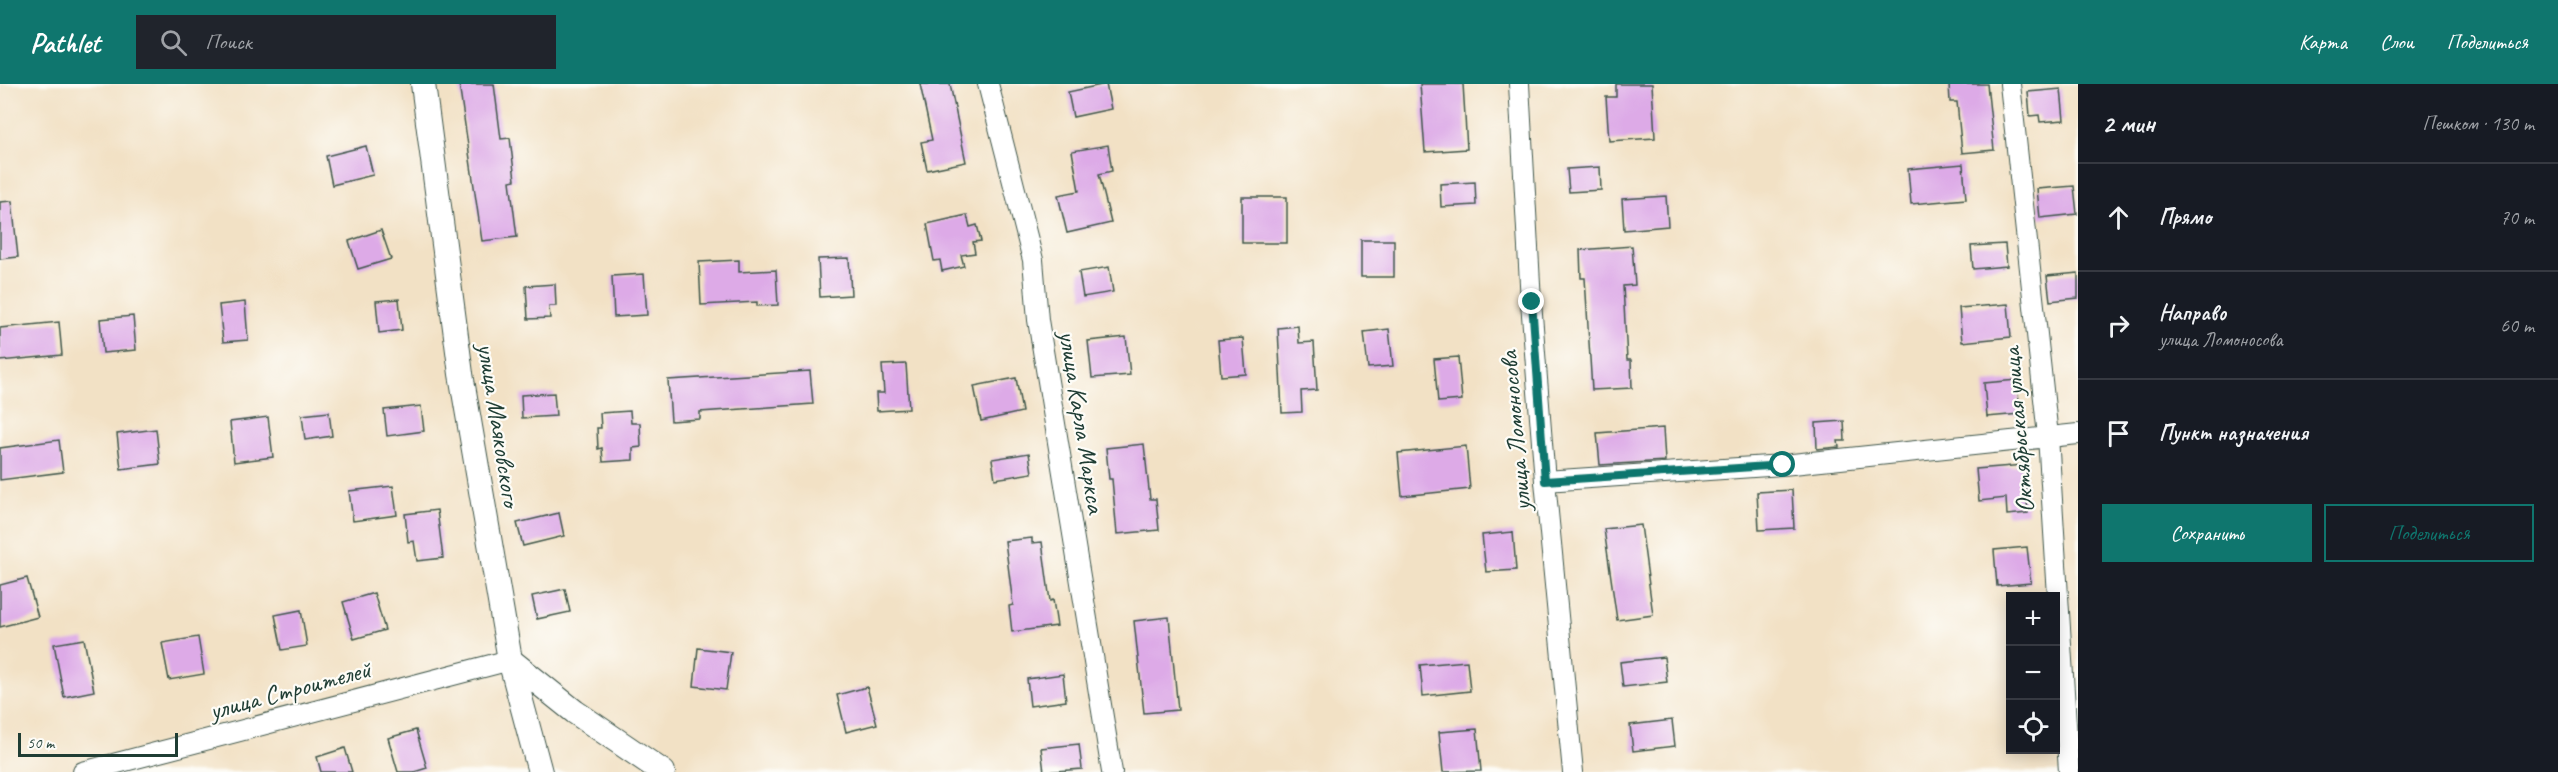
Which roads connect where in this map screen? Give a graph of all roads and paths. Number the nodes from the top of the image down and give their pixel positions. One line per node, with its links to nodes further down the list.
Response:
1 (423, 84): 8 (street, улица Маяковского)
2 (988, 84): 12 (street, улица Карла Маркса)
3 (1519, 84): 7 (street, улица Ломоносова)
4 (2010, 84): 6 (street, Октябрьская улица)
5 (2078, 434): 6 (street)
6 (2048, 436): 7 (street); 14 (street, Октябрьская улица)
7 (1545, 481): 13 (street, улица Ломоносова)
8 (510, 660): 9 (street, улица Строителей); 10 (street, улица Маяковского); 11 (street)
9 (83, 772)
10 (540, 772)
11 (663, 772)
12 (1112, 772)
13 (1573, 772)
14 (2069, 772)

